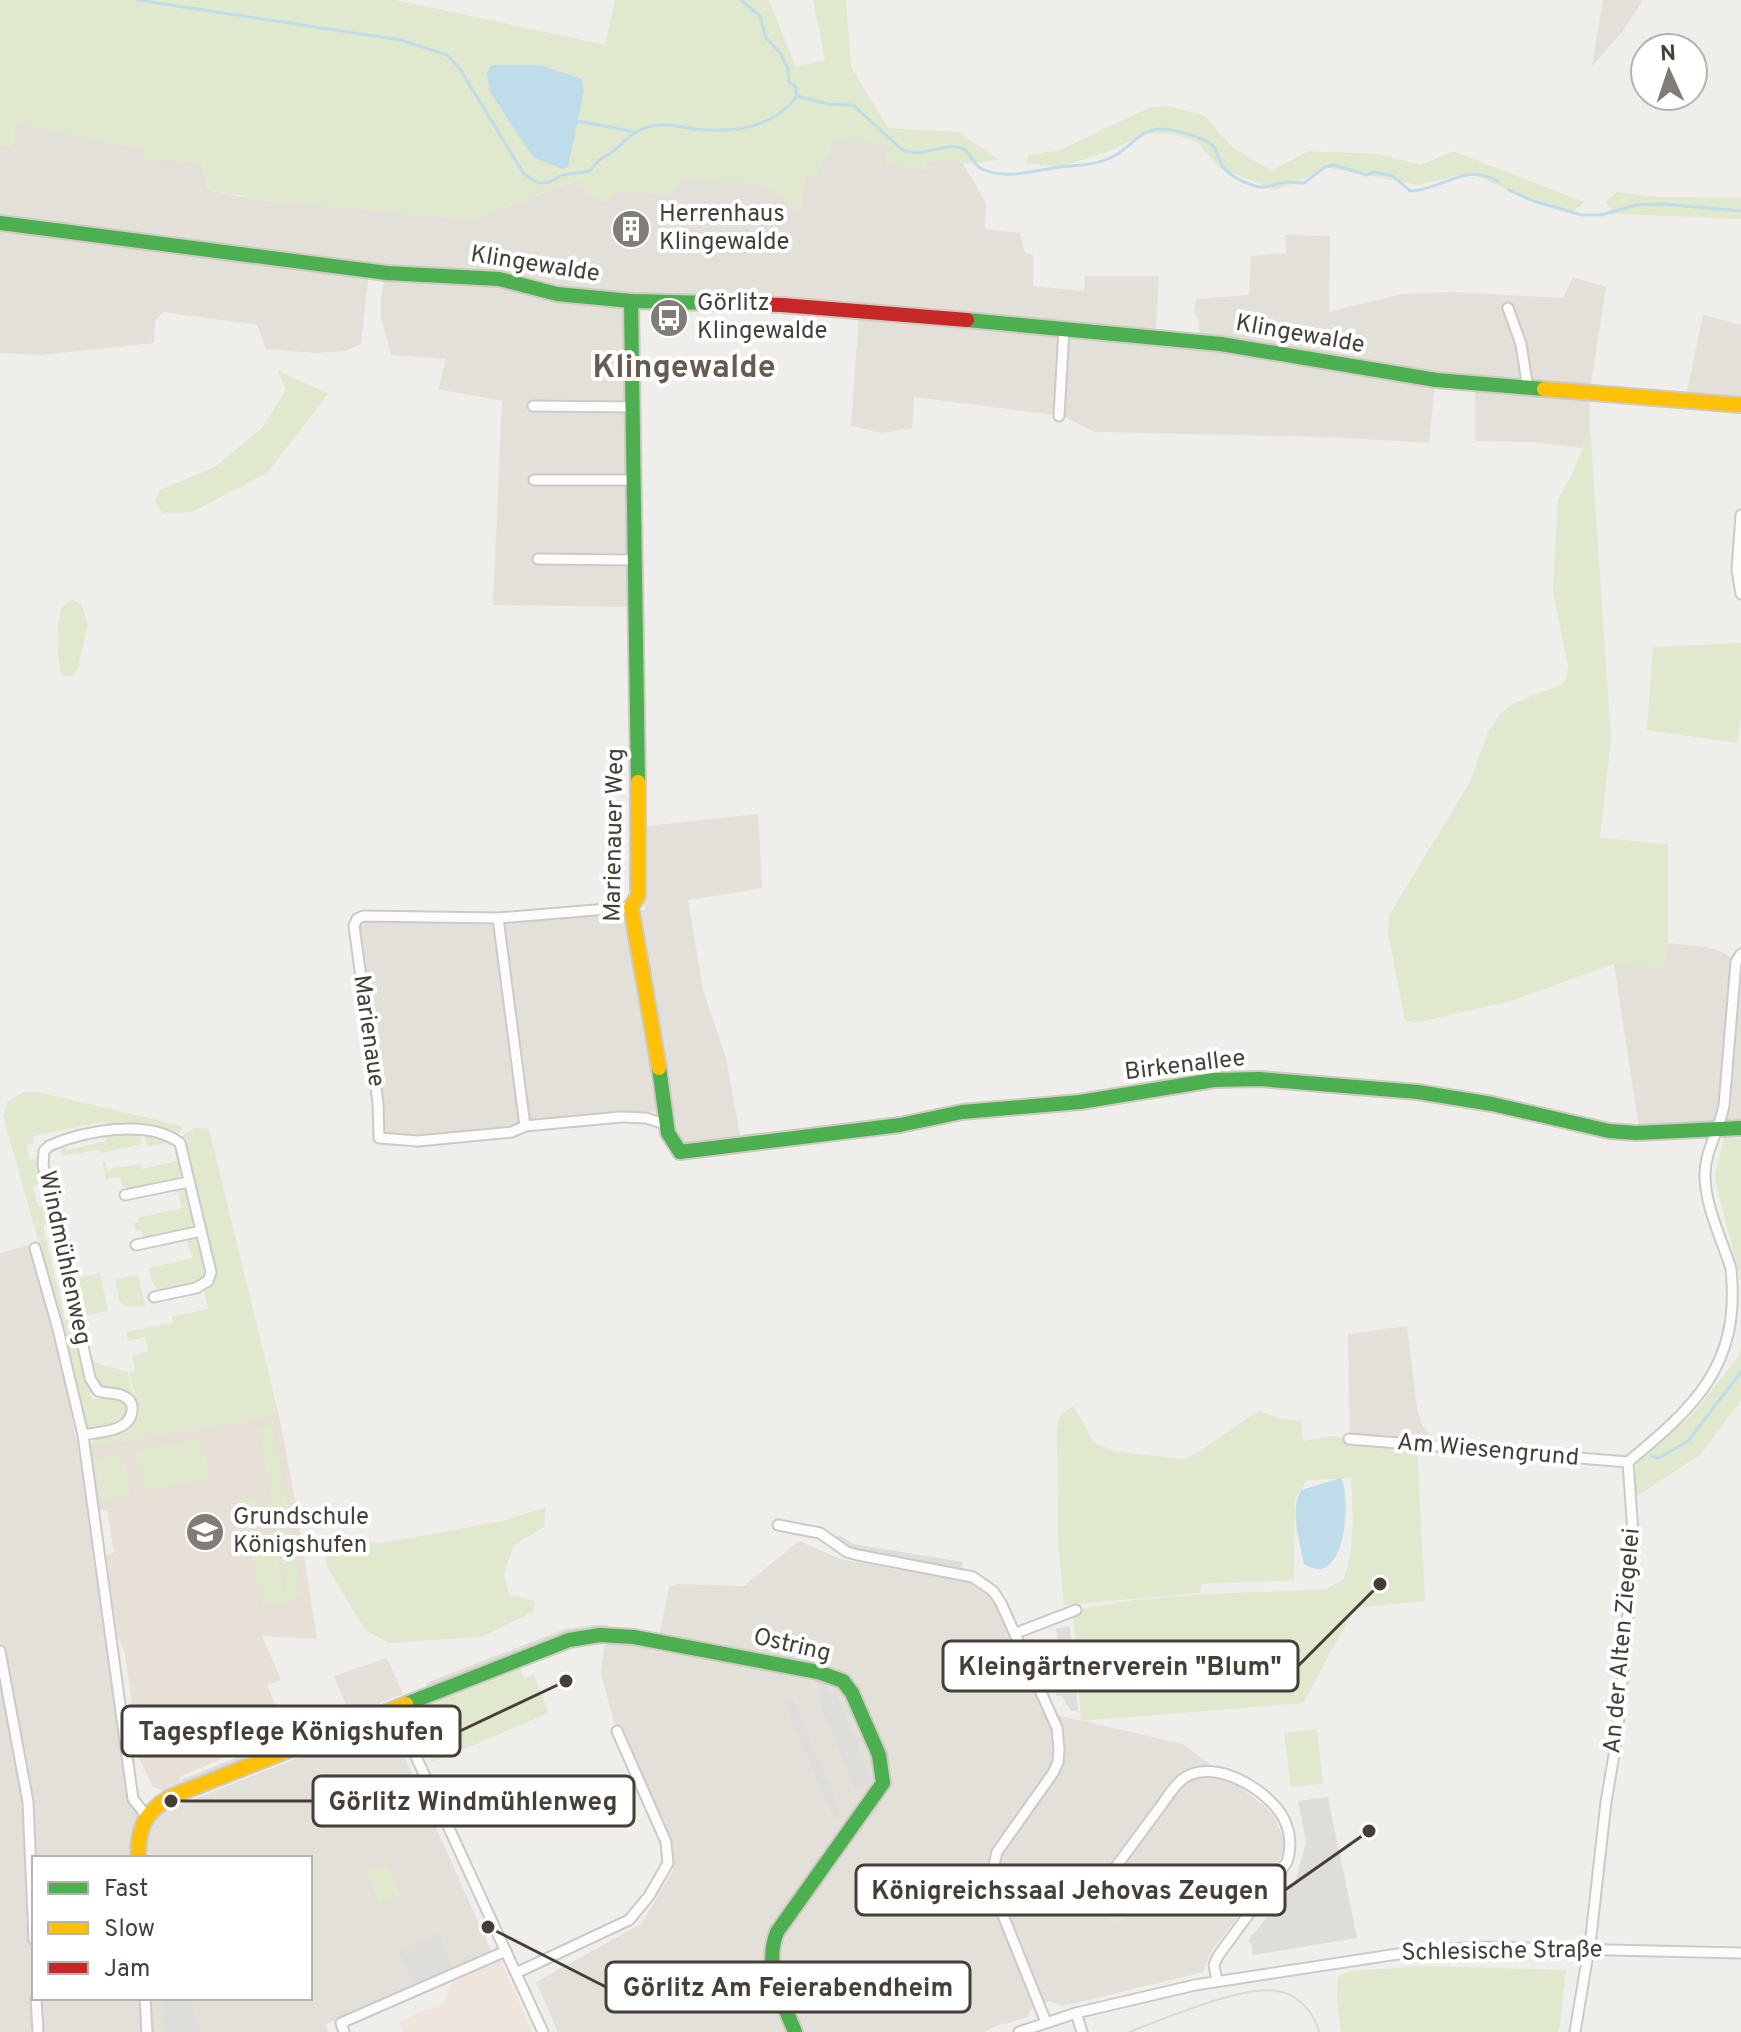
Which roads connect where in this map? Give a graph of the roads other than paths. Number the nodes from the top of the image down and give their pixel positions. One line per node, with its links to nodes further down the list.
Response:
1 (0, 223): 2 (street, Klingewalde)
2 (631, 301): 4 (street, Klingewalde); 8 (street, Marienauer Weg)
3 (1508, 308): 5 (street)
4 (1064, 329): 5 (street, Klingewalde); 9 (street)
5 (1528, 389): 6 (street, Klingewalde)
6 (1741, 405)
7 (533, 406): 8 (street)
8 (633, 407): 11 (street, Marienauer Weg)
9 (1059, 416)
10 (534, 480): 11 (street)
11 (634, 480): 14 (street, Marienauer Weg)
12 (1741, 515): 15 (street)
13 (538, 559): 14 (street)
14 (634, 560): 16 (street, Marienauer Weg)
15 (1741, 594)
16 (631, 907): 17 (street, Marienaue); 19 (street, Marienauer Weg)
17 (498, 918): 20 (street); 20 (street, Marienaue)
18 (1741, 954): 21 (street)
19 (665, 1124): 20 (street, Marienaue); 23 (street, Marienauer Weg)
20 (525, 1126)
21 (1716, 1127): 22 (street, Birkenallee); 23 (street, Birkenallee); 32 (street)
22 (1741, 1128)
23 (680, 1152)
24 (188, 1182): 25 (street); 26 (street, Windmühlenweg); 30 (street, Windmühlenweg)
25 (125, 1195)
26 (201, 1231): 27 (street); 29 (street, Windmühlenweg)
27 (136, 1245)
28 (35, 1248): 30 (street, Windmühlenweg)
29 (154, 1297)
30 (83, 1435): 39 (street, Windmühlenweg)
31 (1349, 1439): 32 (street, Am Wiesengrund)
32 (1628, 1462): 43 (street, An der Alten Ziegelei)
33 (778, 1525): 35 (street)
34 (1076, 1610): 35 (street)
35 (1016, 1633): 51 (street)
36 (0, 1651): 42 (street)
37 (394, 1709): 39 (street); 44 (street); 56 (street, Ostring)
38 (617, 1731): 46 (street)
39 (145, 1814): 40 (street)
40 (138, 1856)
41 (1112, 1872): 47 (street)
42 (32, 1894)
43 (1588, 1948): 45 (street, Schlesische Straße); 47 (street, Schlesische Straße); 59 (street, An der Alten Ziegelei)
44 (506, 1951): 46 (street); 54 (street)
45 (1741, 1953)
46 (516, 1973): 55 (street)
47 (1217, 1981): 50 (street, Schlesische Straße)
48 (36, 2000): 52 (street)
49 (145, 2000): 53 (street)
50 (1076, 2013): 51 (street, Schlesische Straße); 58 (street)
51 (1046, 2022): 57 (street, Schlesische Straße)
52 (38, 2032)
53 (147, 2032)
54 (344, 2032)
55 (543, 2032)
56 (795, 2032)
57 (1019, 2032)
58 (1082, 2032)
59 (1575, 2032)

